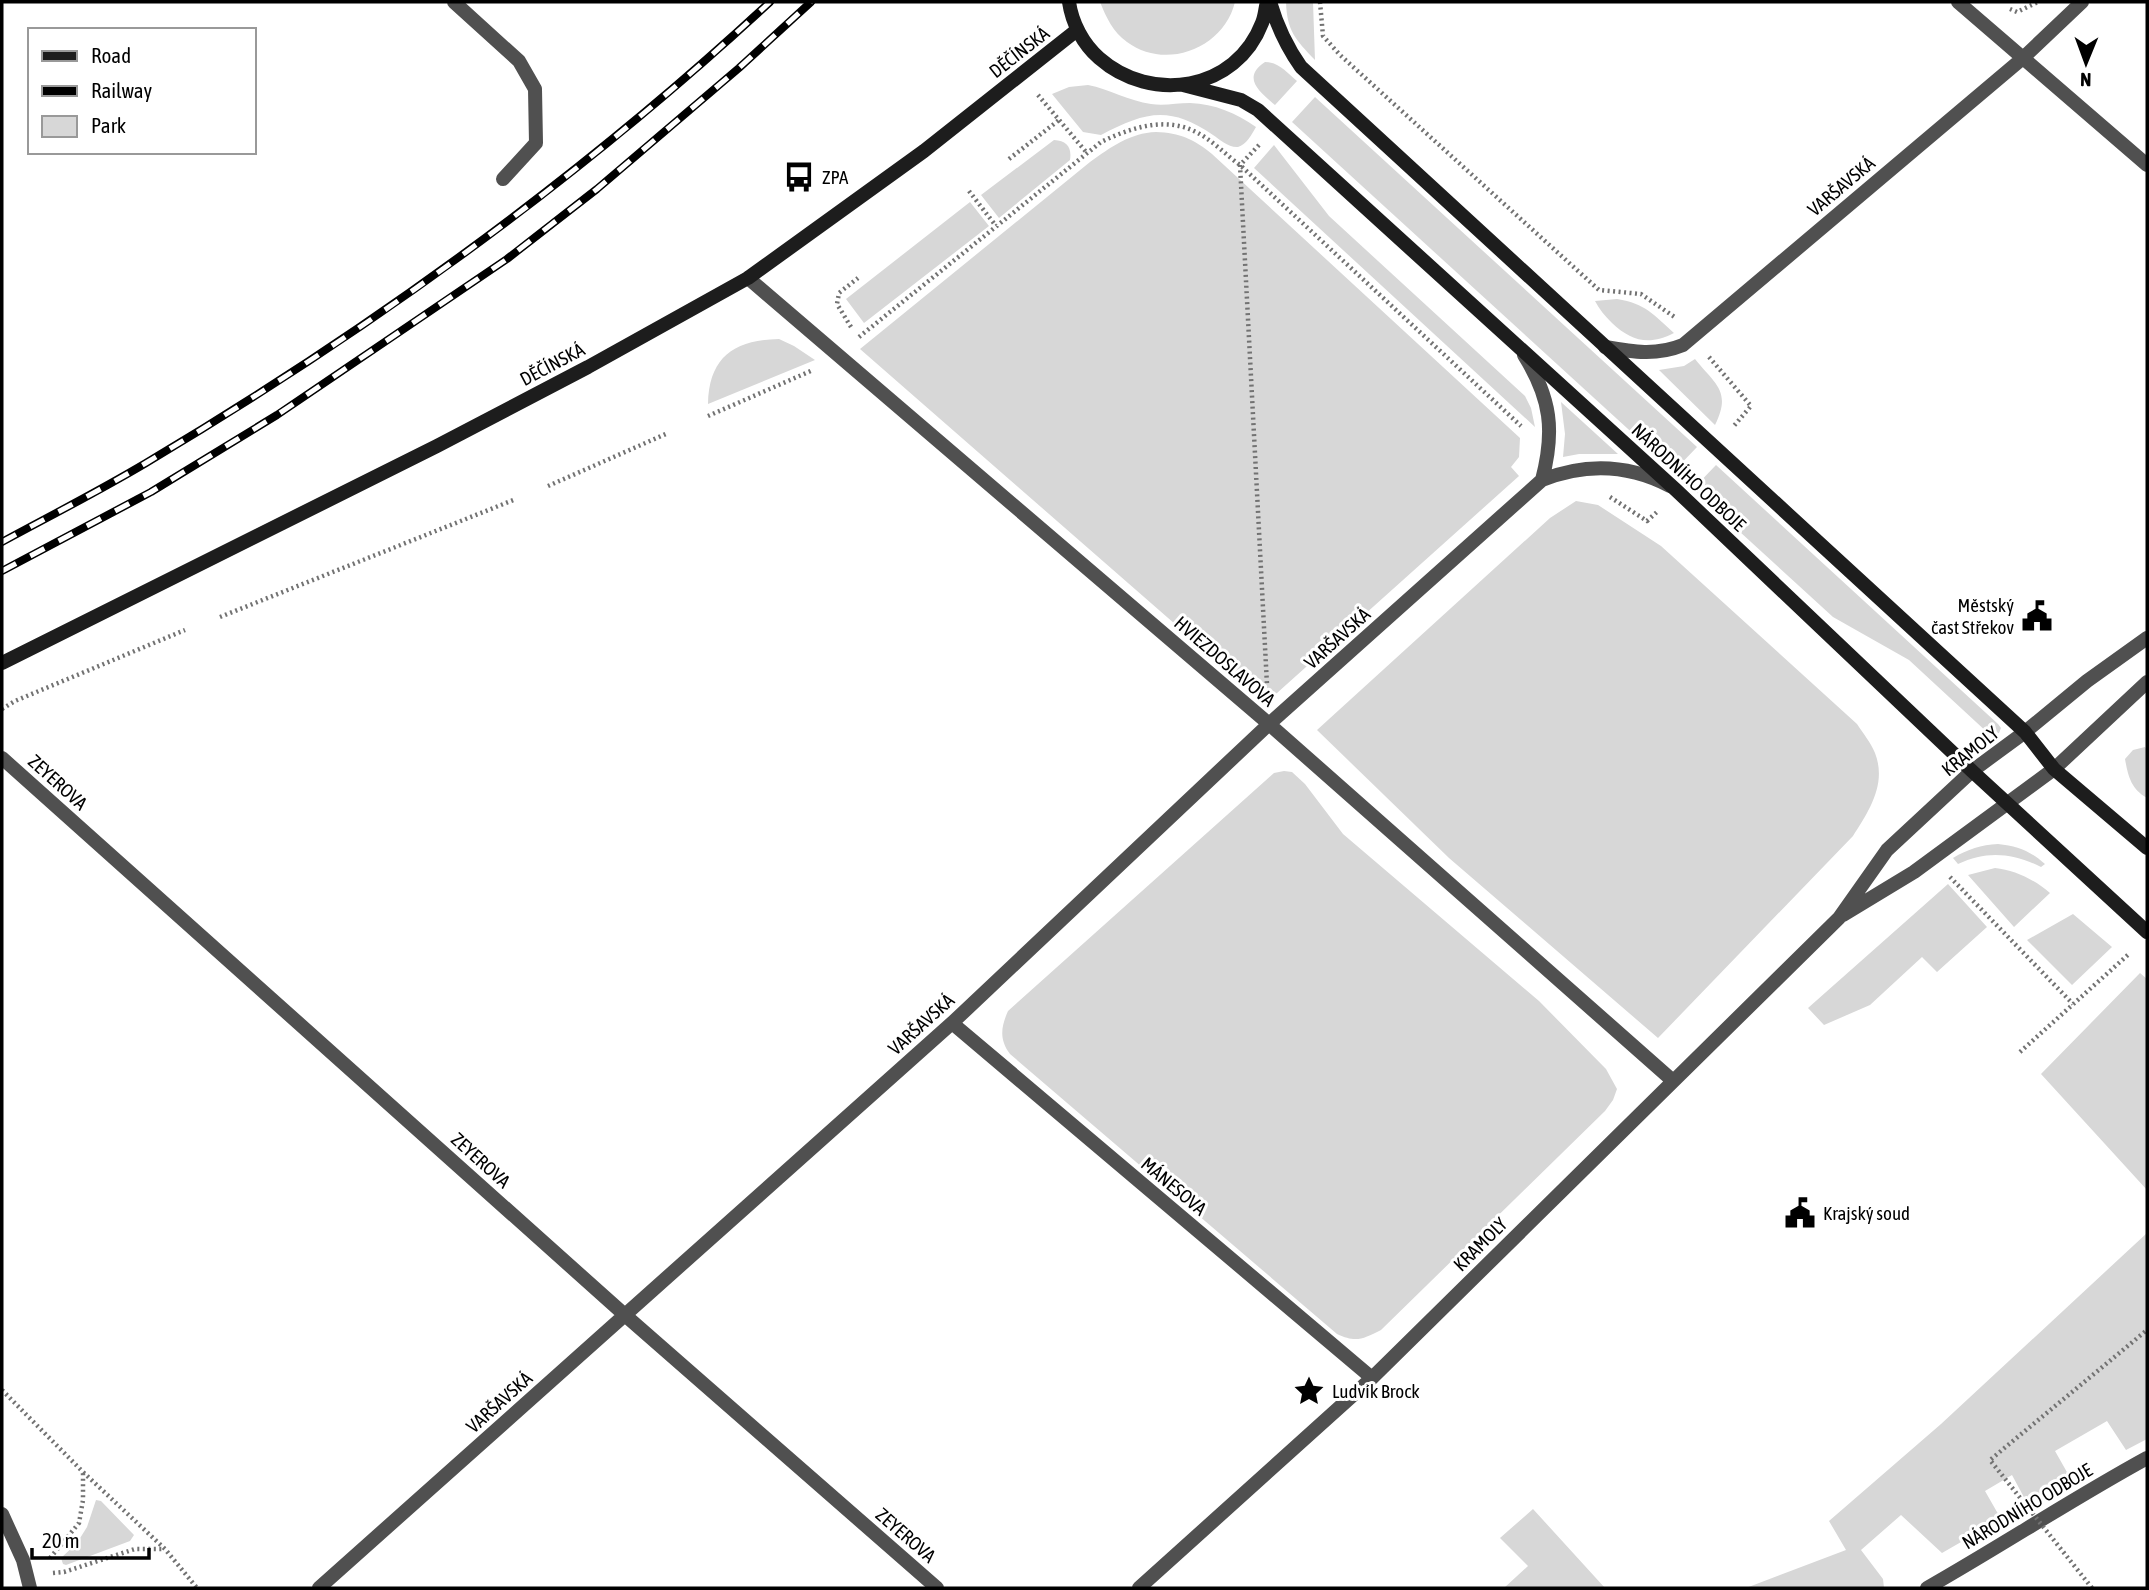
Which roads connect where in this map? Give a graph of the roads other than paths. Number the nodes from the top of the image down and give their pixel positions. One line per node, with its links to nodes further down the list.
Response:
1 (454, 2): 10 (street)
2 (1069, 2): 6 (main road, DĚČÍNSKÁ)
3 (1269, 2): 8 (main road, DĚČÍNSKÁ); 13 (main road, NÁRODNÍHO ODBOJE)
4 (1958, 2): 7 (street)
5 (2082, 2): 7 (street, VARŠAVSKÁ)
6 (1077, 30): 8 (main road, DĚČÍNSKÁ); 11 (main road, DĚČÍNSKÁ)
7 (2023, 58): 9 (street); 13 (street, VARŠAVSKÁ)
8 (1183, 85): 12 (main road, NÁRODNÍHO ODBOJE)
9 (2147, 165)
10 (503, 178)
11 (748, 278): 17 (main road, DĚČÍNSKÁ); 19 (street, HVIEZDOSLAVOVA)
12 (1510, 340): 14 (street); 15 (main road, NÁRODNÍHO ODBOJE)
13 (1605, 346): 20 (main road, NÁRODNÍHO ODBOJE)
14 (1542, 480): 15 (street, VARŠAVSKÁ); 19 (street, VARŠAVSKÁ)
15 (1676, 490): 23 (main road, NÁRODNÍHO ODBOJE)
16 (2147, 638): 20 (street, KRAMOLY)
17 (2, 663)
18 (2147, 682): 22 (street, KRAMOLY)
19 (1269, 724): 28 (street, VARŠAVSKÁ); 29 (street, HVIEZDOSLAVOVA)
20 (2025, 732): 22 (main road, NÁRODNÍHO ODBOJE); 23 (street, KRAMOLY)
21 (2, 758): 30 (street, ZEYEROVA)
22 (2054, 769): 24 (street, KRAMOLY); 25 (main road, NÁRODNÍHO ODBOJE)
23 (1972, 771): 24 (main road, NÁRODNÍHO ODBOJE); 26 (street, KRAMOLY)
24 (2007, 802): 26 (street, KRAMOLY); 27 (main road, NÁRODNÍHO ODBOJE)
25 (2147, 848)
26 (1839, 918): 29 (street, KRAMOLY)
27 (2147, 932)
28 (951, 1023): 30 (street, VARŠAVSKÁ); 31 (street, MÁNESOVA)
29 (1672, 1080): 31 (street, KRAMOLY)
30 (626, 1316): 35 (street, VARŠAVSKÁ); 36 (street, ZEYEROVA)
31 (1372, 1378): 37 (street, KRAMOLY)
32 (2147, 1458): 38 (street, NÁRODNÍHO ODBOJE)
33 (2, 1514): 34 (street)
34 (30, 1588)
35 (319, 1588)
36 (937, 1588)
37 (1139, 1588)
38 (1927, 1588)

